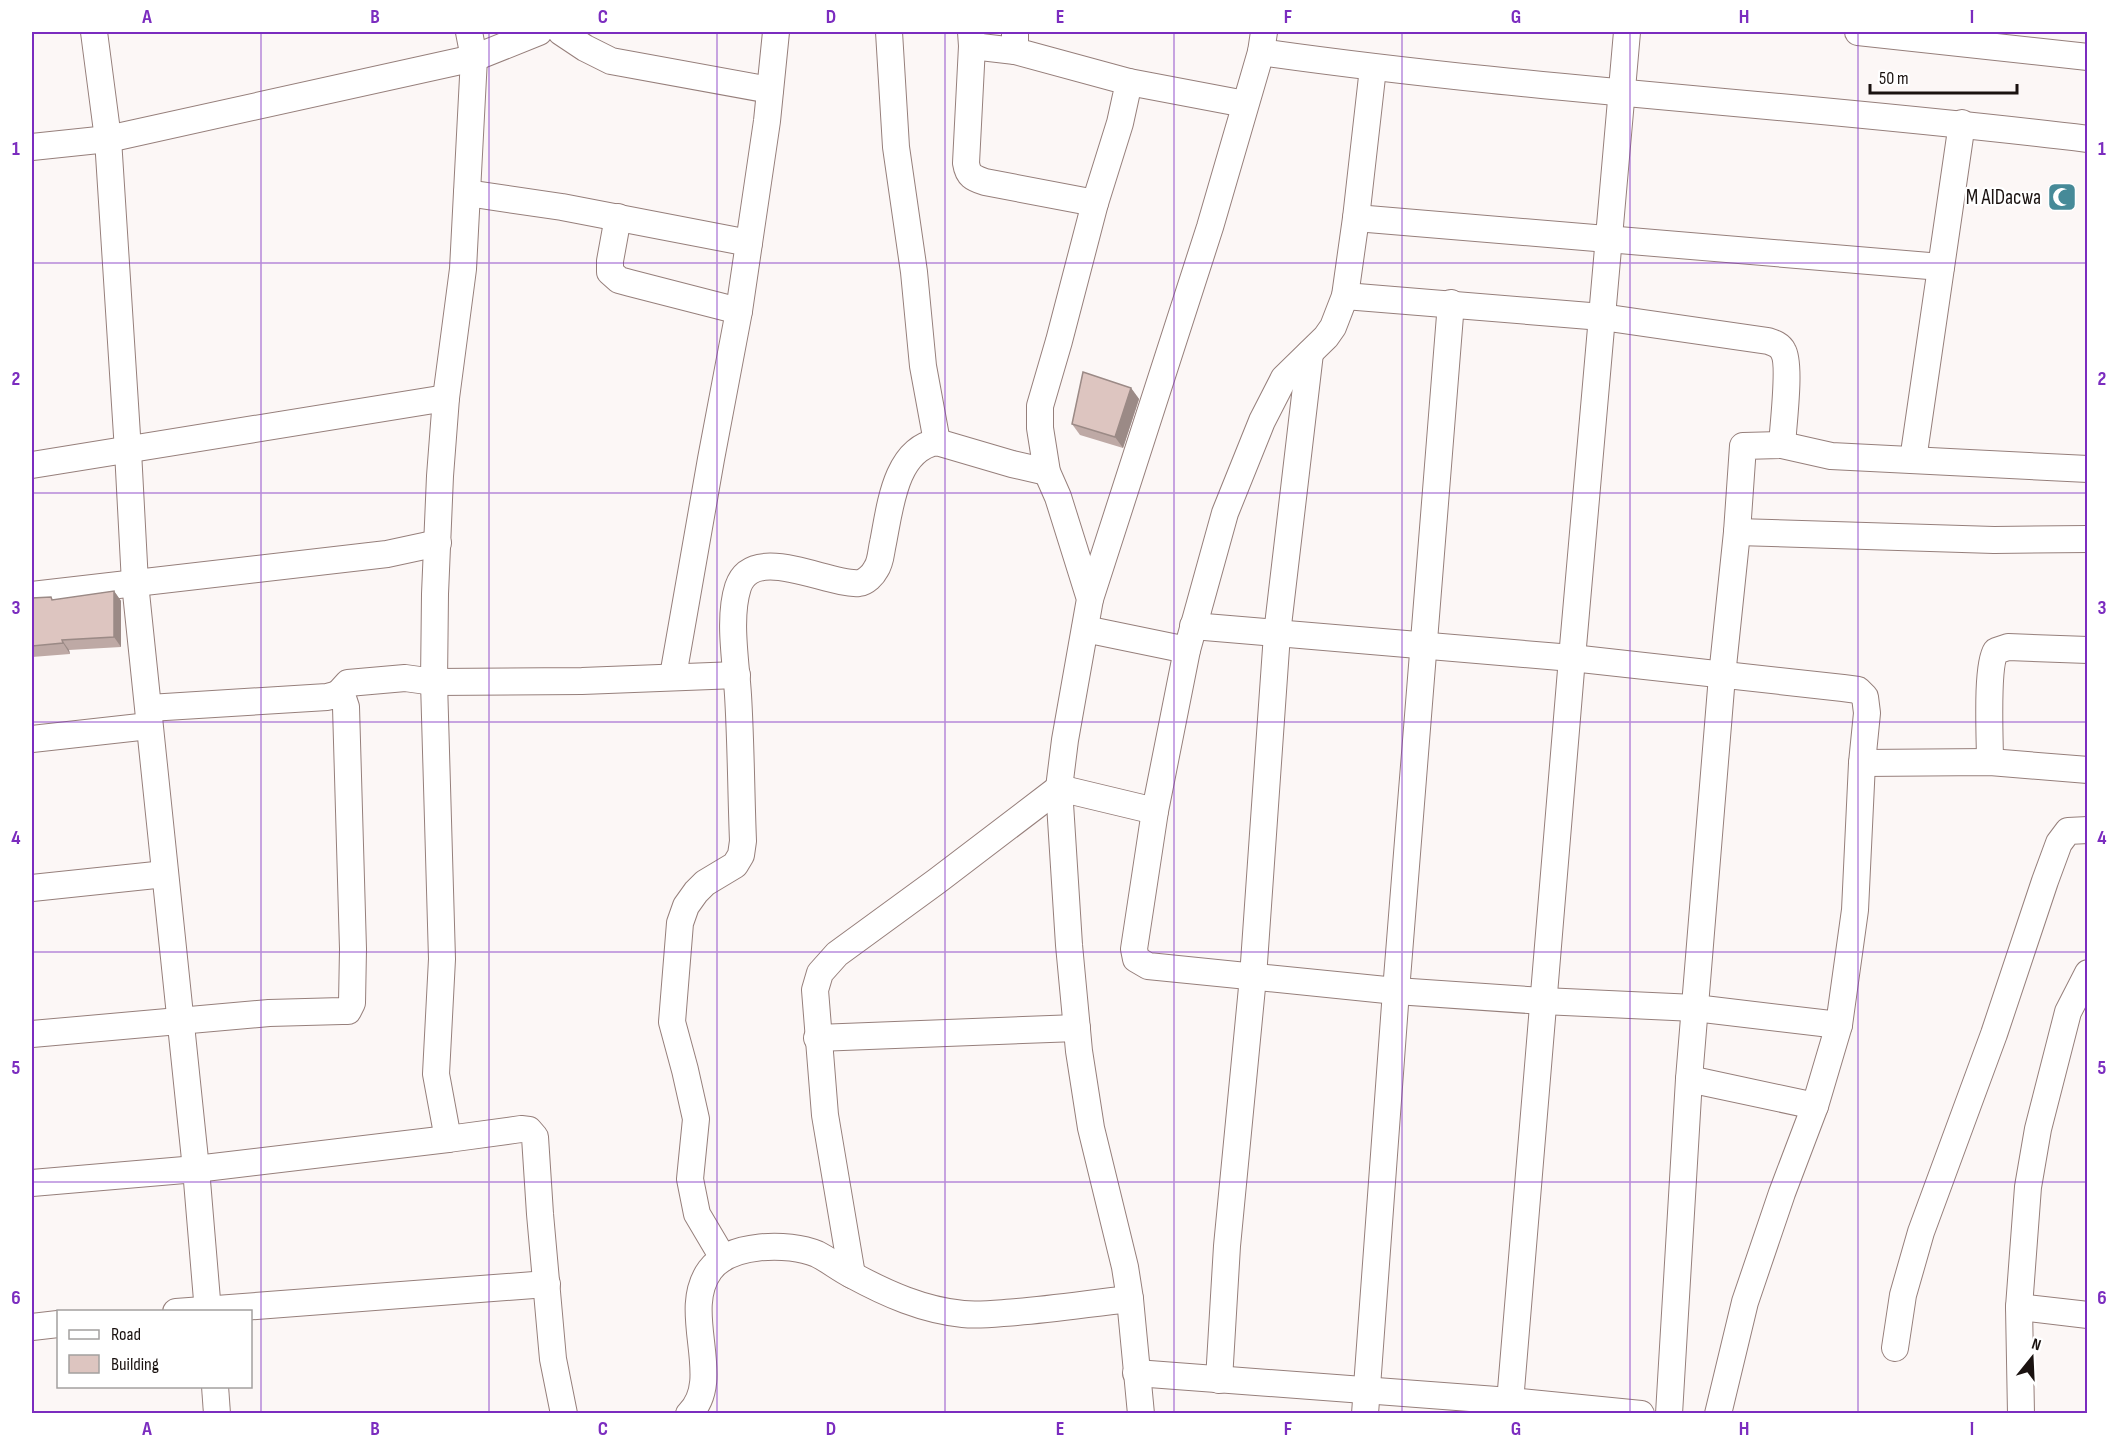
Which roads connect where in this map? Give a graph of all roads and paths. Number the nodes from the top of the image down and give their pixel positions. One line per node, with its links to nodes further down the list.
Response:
1 (94, 32): 21 (street)
2 (469, 32): 13 (street)
3 (539, 32): 13 (street)
4 (561, 32): 16 (street)
5 (776, 32): 16 (street)
6 (889, 32): 36 (street)
7 (1628, 32): 17 (street)
8 (1858, 32): 12 (street)
9 (971, 39): 10 (street); 24 (street)
10 (1015, 41): 15 (street)
11 (1262, 42): 14 (street); 18 (street)
12 (2088, 57)
13 (474, 58): 21 (street); 23 (street)
14 (1373, 68): 17 (street); 26 (street)
15 (1129, 82): 18 (street); 24 (street)
16 (770, 90): 28 (street)
17 (1621, 92): 19 (street); 27 (street)
18 (1245, 104): 48 (street)
19 (1962, 123): 20 (street); 29 (street)
20 (2088, 138)
21 (108, 139): 22 (street); 38 (street)
22 (32, 147)
23 (467, 193): 25 (street); 35 (street)
24 (1095, 203): 42 (street)
25 (618, 217): 28 (street); 32 (street)
26 (1356, 218): 27 (street); 30 (street)
27 (1610, 238): 29 (street); 33 (street)
28 (749, 243): 32 (street)
29 (1941, 267): 39 (street)
30 (1345, 296): 31 (street); 34 (street)
31 (1451, 303): 33 (street); 52 (street)
32 (739, 310): 56 (street)
33 (1602, 317): 37 (street); 54 (street)
34 (1310, 353): 50 (street); 51 (street)
35 (446, 398): 38 (street); 45 (street)
36 (938, 442): 42 (street); 55 (street)
37 (1782, 445): 39 (street); 43 (street)
38 (128, 451): 40 (street); 46 (street)
39 (1913, 460): 41 (street)
40 (32, 465)
41 (2088, 469)
42 (1047, 472): 48 (street)
43 (1737, 532): 44 (street); 57 (street)
44 (2088, 539)
45 (438, 543): 46 (street); 58 (street)
46 (135, 583): 47 (street); 60 (street)
47 (32, 595)
48 (1090, 599): 49 (street)
49 (1085, 628): 51 (street); 65 (street)
50 (1277, 634): 51 (street); 52 (street); 71 (street)
51 (1190, 638): 66 (street)
52 (1425, 646): 54 (street); 72 (street)
53 (2088, 650): 62 (street)
54 (1572, 658): 57 (street); 73 (street)
55 (737, 675): 56 (street); 85 (street)
56 (673, 676): 58 (street)
57 (1722, 676): 63 (street); 74 (street)
58 (434, 682): 59 (street); 82 (street)
59 (338, 694): 60 (street); 75 (street)
60 (149, 717): 61 (street); 68 (street)
61 (32, 739)
62 (1990, 762): 63 (street); 64 (street)
63 (1862, 763): 76 (street)
64 (2088, 770)
65 (1059, 788): 66 (street); 77 (street); 79 (street)
66 (1155, 811): 71 (street)
67 (2088, 830): 94 (street)
68 (165, 874): 69 (street); 75 (street)
69 (32, 888)
70 (2087, 974): 89 (street)
71 (1253, 977): 72 (street); 96 (street)
72 (1396, 991): 73 (street); 98 (street)
73 (1543, 1001): 74 (street); 99 (street)
74 (1695, 1008): 76 (street); 80 (street)
75 (181, 1020): 78 (street); 83 (street)
76 (1839, 1024): 81 (street)
77 (1077, 1028): 79 (street); 88 (street)
78 (32, 1034)
79 (818, 1038): 86 (street)
80 (1689, 1079): 81 (street); 105 (street)
81 (1815, 1106): 106 (street)
82 (448, 1139): 83 (street); 87 (street)
83 (196, 1168): 84 (street); 90 (street)
84 (32, 1183)
85 (723, 1258): 86 (street); 102 (street)
86 (852, 1275): 88 (street)
87 (548, 1284): 90 (street); 101 (street)
88 (1130, 1299): 95 (street)
89 (2019, 1307): 91 (street); 107 (street)
90 (208, 1310)
91 (2088, 1315)
92 (57, 1324): 93 (street)
93 (32, 1327)
94 (1894, 1348)
95 (1136, 1373): 96 (street); 103 (street)
96 (1219, 1380): 98 (street)
97 (214, 1388): 100 (street)
98 (1366, 1402): 99 (street)
99 (1510, 1407): 104 (street)
100 (217, 1413)
101 (564, 1413)
102 (689, 1413)
103 (1141, 1413)
104 (1641, 1413)
105 (1669, 1413)
106 (1718, 1413)
107 (2021, 1413)

